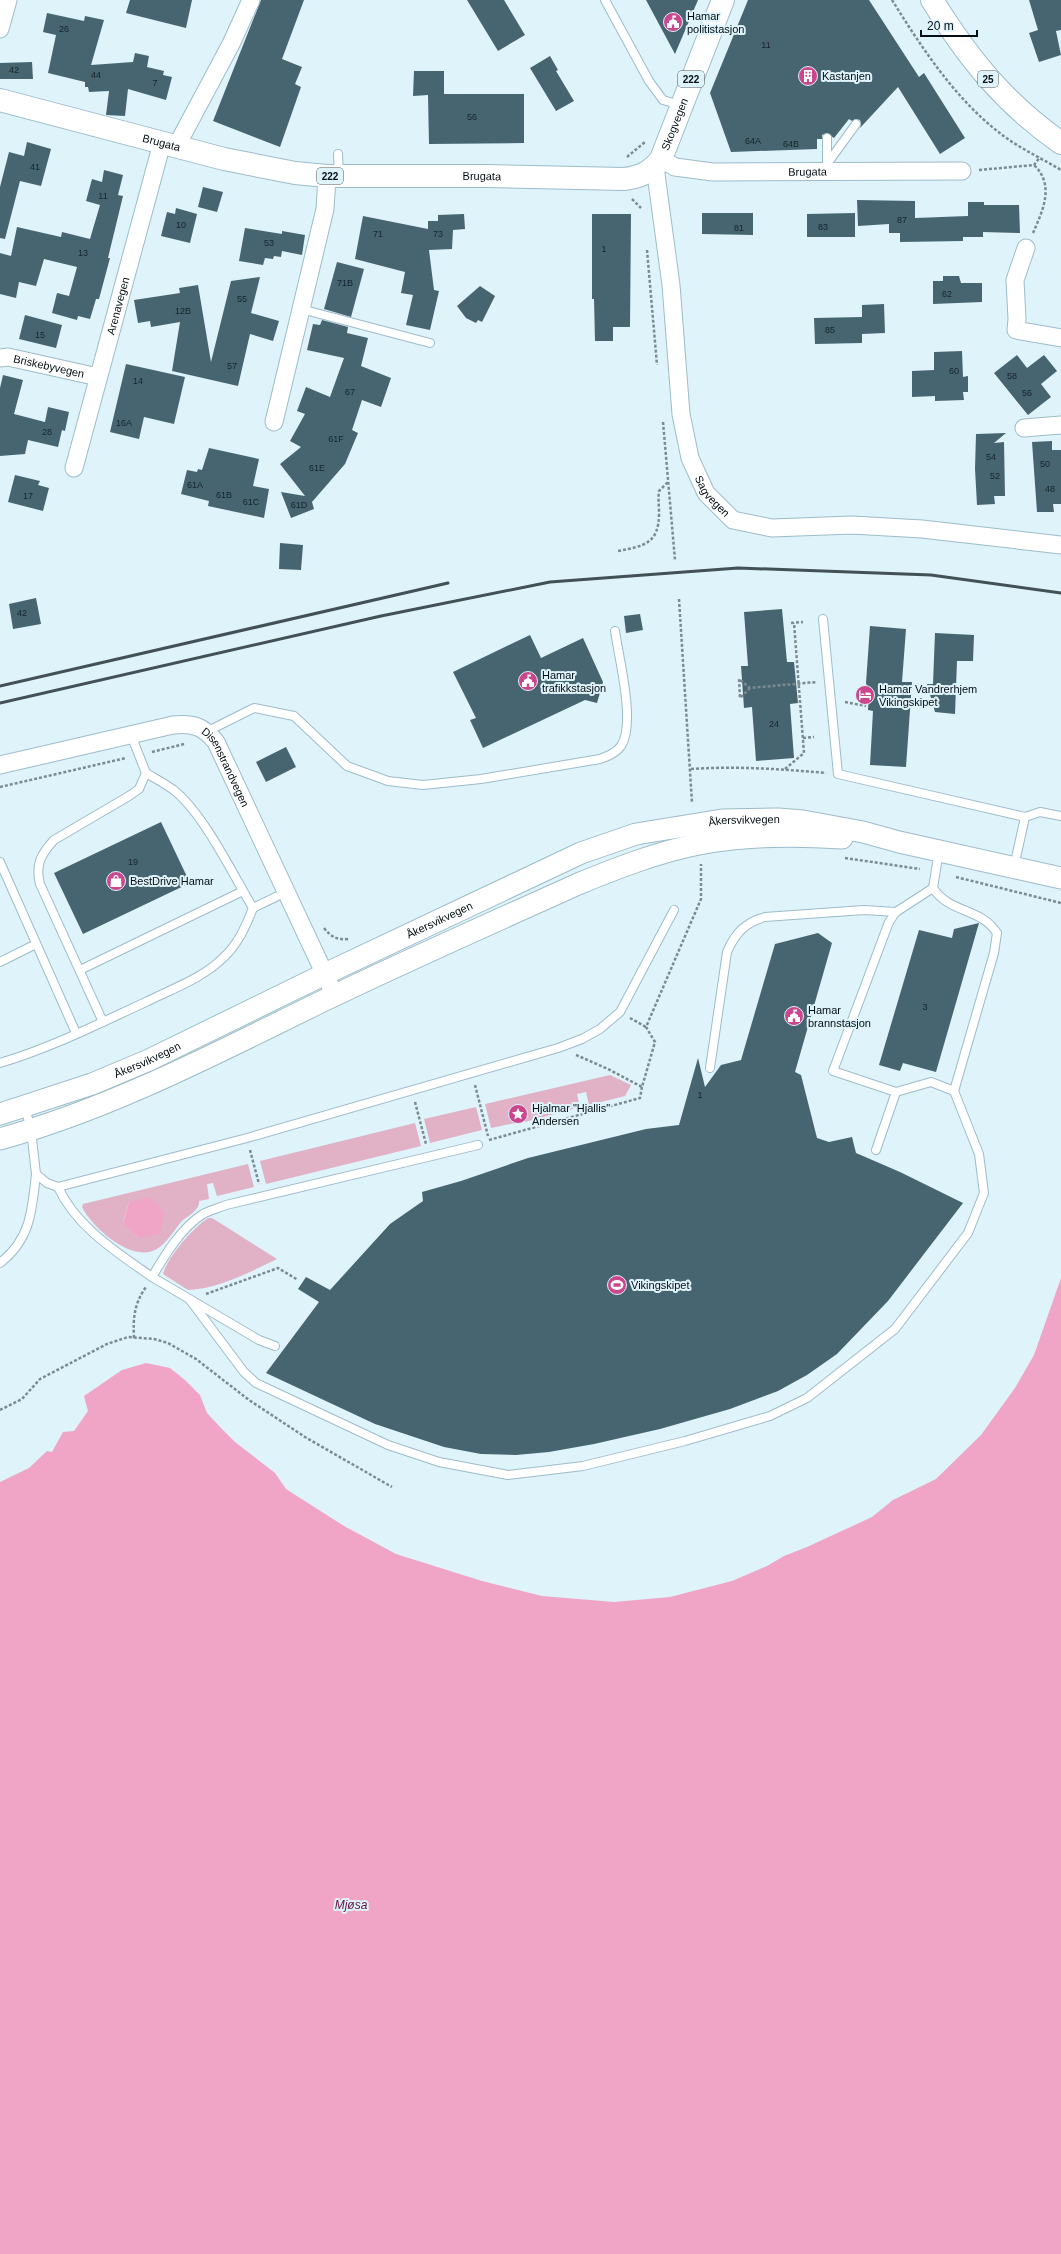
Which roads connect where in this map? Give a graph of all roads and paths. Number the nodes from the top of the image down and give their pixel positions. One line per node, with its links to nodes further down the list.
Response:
1 (8, 0): 7 (street)
2 (251, 0): 13 (street, Arenavegen)
3 (605, 0): 9 (lane)
4 (723, 0): 9 (main road, Skogvegen / 222)
5 (892, 0): 15 (path)
6 (932, 0): 12 (main road, 25)
7 (0, 29)
8 (0, 100): 13 (main road, Brugata / 222)
9 (680, 105): 16 (main road, Skogvegen / 222)
10 (856, 124): 18 (lane)
11 (827, 138): 18 (lane)
12 (1061, 143)
13 (169, 145): 21 (main road, Brugata / 222); 31 (street, Arenavegen)
14 (338, 154): 21 (lane)
15 (1039, 157): 17 (path); 19 (path)
16 (658, 163): 18 (street, Brugata); 21 (main road, Brugata / 222); 38 (street, Sagvegen)
17 (1034, 165): 20 (path); 25 (path)
18 (827, 167): 20 (street, Brugata)
19 (1061, 170)
20 (962, 171)
21 (333, 176): 26 (street)
22 (629, 198): 23 (path)
23 (643, 213)
24 (646, 244): 30 (path)
25 (1026, 248): 27 (street)
26 (301, 309): 28 (lane); 33 (street)
27 (1061, 338)
28 (430, 344)
29 (0, 358): 31 (street, Briskebyvegen)
30 (658, 370)
31 (98, 377): 36 (street, Arenavegen)
32 (662, 416): 37 (path)
33 (274, 422)
34 (1061, 425): 35 (street)
35 (1024, 428)
36 (74, 468)
37 (668, 482): 39 (path); 40 (path)
38 (1061, 545)
39 (618, 551)
40 (675, 560)
41 (679, 599): 56 (path)
42 (823, 619): 47 (lane)
43 (803, 622): 45 (path)
44 (615, 631): 49 (lane)
45 (797, 683): 46 (path); 47 (path); 52 (path)
46 (750, 688): 46 (path)
47 (829, 688): 48 (path); 59 (lane)
48 (866, 706)
49 (208, 731): 50 (street, Disenstrandvegen); 77 (street, Disenstrandvegen)
50 (131, 735): 54 (lane); 55 (street, Disenstrandvegen)
51 (814, 737): 52 (path)
52 (803, 738): 57 (path)
53 (185, 744): 54 (path)
54 (139, 754): 58 (lane); 60 (path)
55 (0, 765)
56 (691, 769): 57 (path); 61 (path)
57 (786, 769): 59 (path)
58 (146, 773): 76 (lane); 86 (lane)
59 (838, 774): 63 (lane)
60 (0, 787)
61 (686, 805)
62 (1061, 816): 63 (lane)
63 (1025, 817): 72 (lane)
64 (899, 842): 65 (street, Åkersvikvegen); 87 (street, Åkersvikvegen); 88 (street, Åkersvikvegen)
65 (940, 851): 72 (street, Åkersvikvegen); 73 (lane)
66 (700, 857): 70 (path)
67 (842, 858): 73 (path)
68 (0, 862): 84 (lane)
69 (707, 863): 70 (path)
70 (700, 864): 71 (path); 95 (path)
71 (694, 865)
72 (1014, 867): 74 (street, Åkersvikvegen)
73 (936, 872): 75 (lane); 78 (path)
74 (1061, 878)
75 (933, 888): 81 (lane); 97 (lane)
76 (243, 891): 79 (lane); 86 (lane)
77 (286, 892): 79 (lane); 87 (street, Disenstrandvegen)
78 (1061, 904)
79 (253, 908): 89 (lane)
80 (674, 910): 91 (lane)
81 (896, 912): 93 (lane); 98 (lane)
82 (321, 923): 83 (path)
83 (353, 938)
84 (36, 944): 85 (lane); 90 (lane)
85 (0, 962)
86 (80, 970): 89 (lane)
87 (325, 974): 88 (street, Disenstrandvegen); 99 (street, Åkersvikvegen)
88 (335, 996): 101 (street, Åkersvikvegen)
89 (103, 1022): 90 (lane)
90 (76, 1034): 92 (lane)
91 (558, 1048): 94 (lane); 95 (path)
92 (0, 1063)
93 (710, 1068)
94 (471, 1073): 96 (lane); 104 (path)
95 (642, 1087): 104 (path)
96 (411, 1090): 103 (lane); 107 (path)
97 (954, 1091): 98 (lane); 114 (lane)
98 (896, 1092): 106 (lane)
99 (25, 1106): 100 (street, Åkersvikvegen); 101 (lane)
100 (0, 1114)
101 (31, 1130): 102 (street, Åkersvikvegen); 108 (lane)
102 (0, 1138)
103 (247, 1138): 109 (lane); 110 (path)
104 (490, 1140): 105 (path)
105 (478, 1145): 107 (lane)
106 (876, 1150)
107 (429, 1156): 110 (lane)
108 (36, 1174): 109 (lane); 111 (lane)
109 (58, 1187): 112 (lane)
110 (262, 1196): 112 (lane)
111 (0, 1263)
112 (152, 1277): 114 (lane); 115 (path)
113 (298, 1280): 114 (path)
114 (190, 1300): 116 (lane)
115 (134, 1338): 117 (path); 118 (path)
116 (275, 1346)
117 (0, 1410)
118 (392, 1487)

